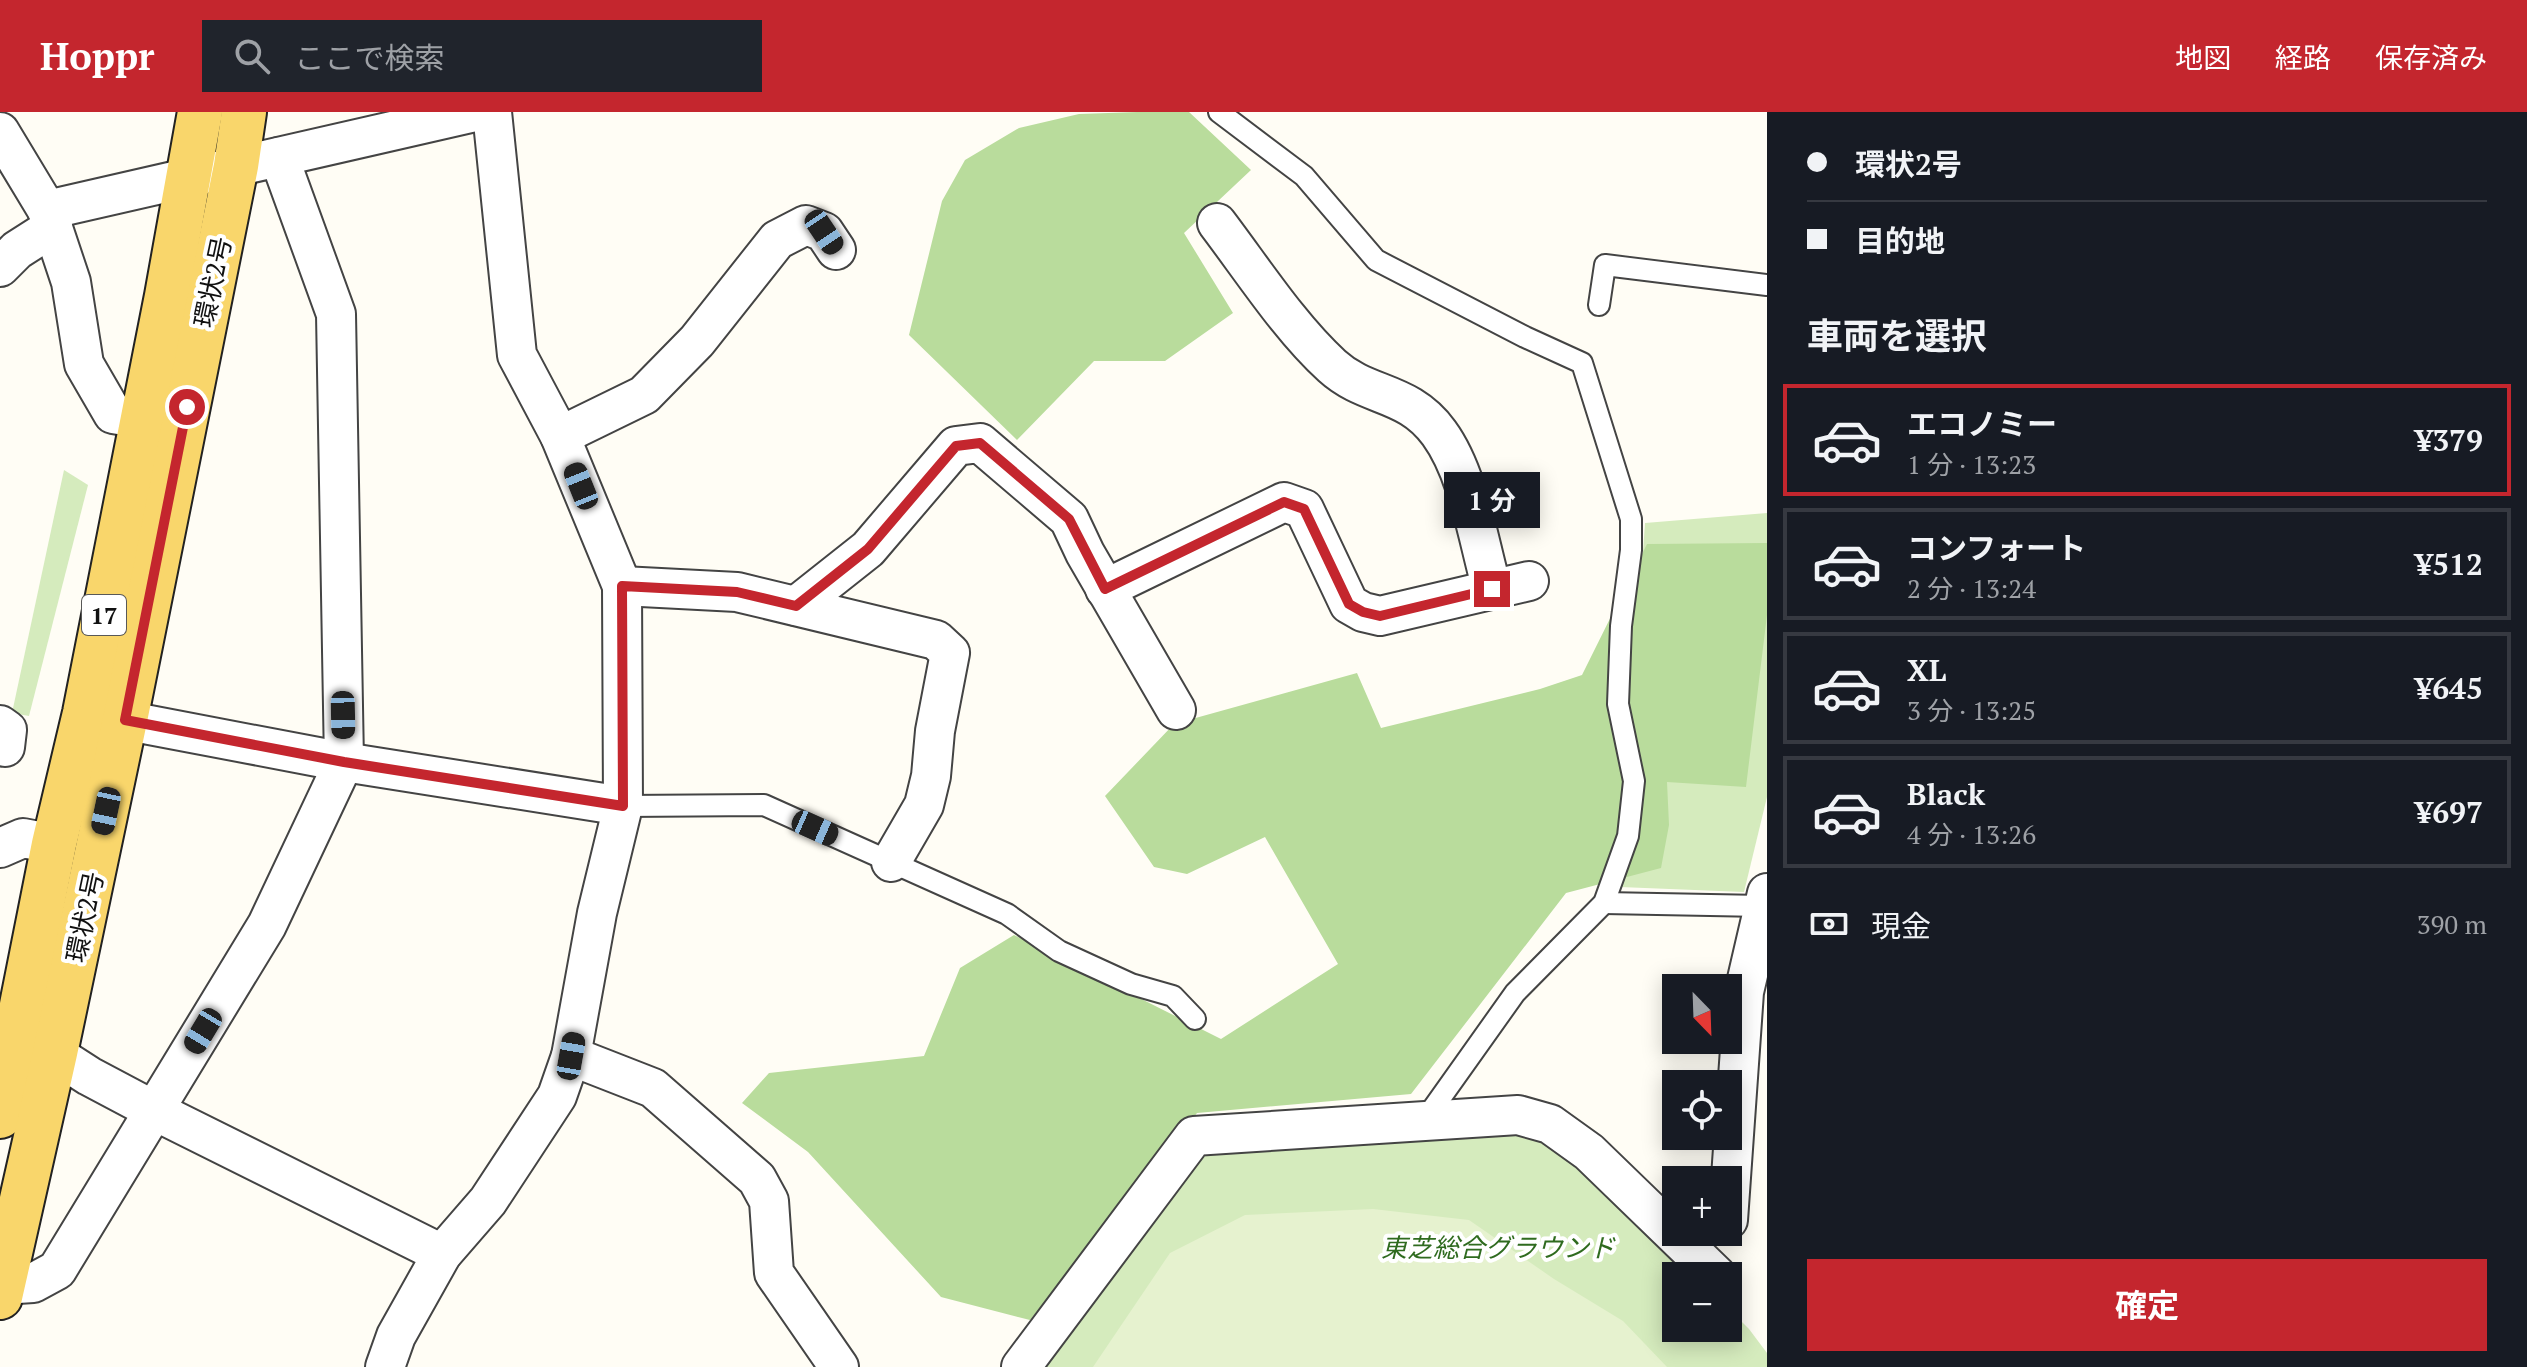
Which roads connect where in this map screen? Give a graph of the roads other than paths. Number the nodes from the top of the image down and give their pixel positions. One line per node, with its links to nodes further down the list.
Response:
1 (200, 112): 9 (main road, 環状2号 / 17)
2 (244, 112): 8 (main road, 環状2号 / 17)
3 (475, 112): 7 (street)
4 (492, 112): 17 (street)
5 (1219, 112): 31 (lane)
6 (0, 132): 10 (street)
7 (279, 157): 8 (street); 25 (street)
8 (236, 166): 9 (street); 24 (main road, 環状2号 / 17)
9 (189, 179): 10 (street); 16 (main road, 環状2号 / 17)
10 (50, 218): 13 (street); 16 (street)
11 (1217, 223): 21 (street)
12 (836, 250): 17 (street)
13 (0, 267)
14 (1767, 285): 15 (lane)
15 (1599, 305)
16 (143, 419): 24 (main road, 環状2号 / 17)
17 (560, 436): 19 (street)
18 (1529, 581): 21 (street)
19 (622, 586): 22 (street); 26 (street)
20 (1105, 589): 21 (street); 22 (street); 23 (street)
21 (1492, 589)
22 (796, 606): 29 (street)
23 (1176, 710)
24 (105, 717): 25 (street); 27 (main road, 環状2号 / 17); 34 (main road, 環状2号 / 17)
25 (344, 762): 26 (street); 36 (street)
26 (623, 806): 29 (lane); 35 (street)
27 (54, 844): 28 (street); 33 (main road, 環状2号 / 17)
28 (0, 848)
29 (891, 862): 32 (lane)
30 (1765, 900): 31 (lane); 39 (street)
31 (1604, 903): 38 (lane)
32 (1195, 1019)
33 (9, 1028): 34 (street); 37 (main road, 環状2号 / 17)
34 (55, 1053): 36 (street); 42 (main road, 環状2号 / 17)
35 (571, 1056): 40 (street); 44 (street)
36 (155, 1111): 40 (street); 42 (street)
37 (0, 1116)
38 (1424, 1121): 41 (street); 45 (street)
39 (1732, 1166)
40 (442, 1254): 43 (street)
41 (1703, 1262)
42 (1, 1291)
43 (385, 1367)
44 (839, 1367)
45 (1021, 1367)

